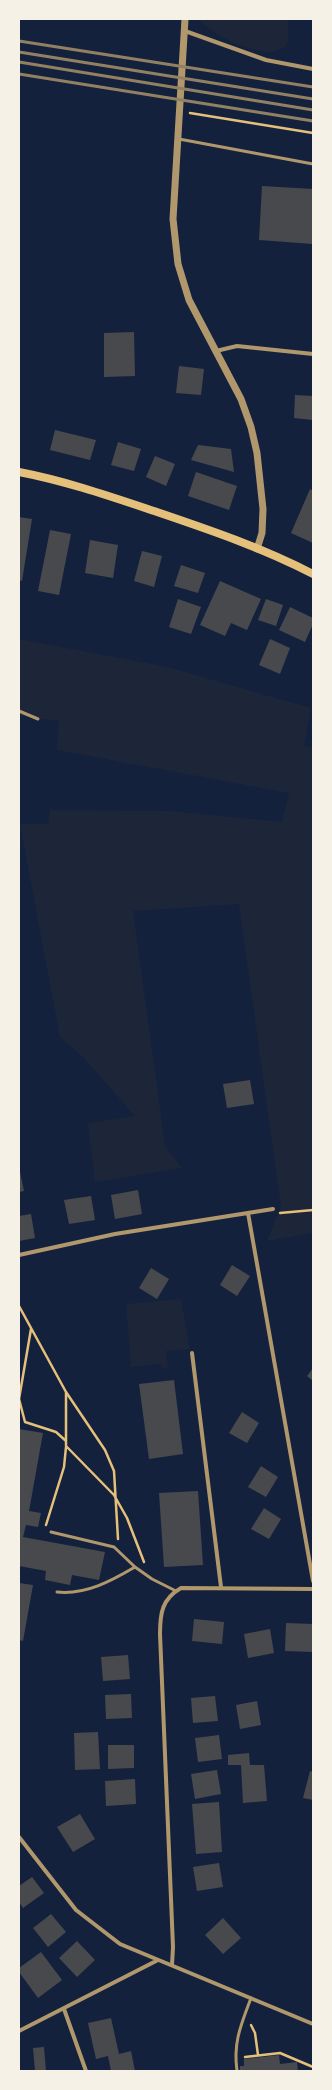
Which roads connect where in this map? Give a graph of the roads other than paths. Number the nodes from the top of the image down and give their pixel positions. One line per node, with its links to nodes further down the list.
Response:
1 (185, 19): 2 (street)
2 (185, 31): 3 (street); 4 (street)
3 (313, 69)
4 (178, 139): 5 (lane); 6 (street)
5 (313, 164)
6 (216, 351): 7 (street); 9 (street)
7 (313, 354)
8 (19, 472): 9 (main road)
9 (257, 548): 10 (main road)
10 (313, 574)
11 (19, 711): 12 (lane)
12 (38, 718)
13 (273, 1209): 14 (street)
14 (248, 1213): 15 (street); 19 (street)
15 (19, 1255)
16 (192, 1353): 20 (street)
17 (51, 1532): 18 (lane)
18 (134, 1567): 22 (lane); 23 (lane)
19 (313, 1581)
20 (221, 1587): 21 (street); 22 (street)
21 (313, 1589)
22 (176, 1591): 26 (street)
23 (57, 1592)
24 (19, 1837): 25 (street)
25 (158, 1960): 26 (street); 28 (street)
26 (172, 1965): 27 (street)
27 (251, 1998): 29 (street); 32 (lane)
28 (64, 2009): 30 (street); 31 (street)
29 (313, 2024)
30 (19, 2031)
31 (86, 2071)
32 (237, 2071)

